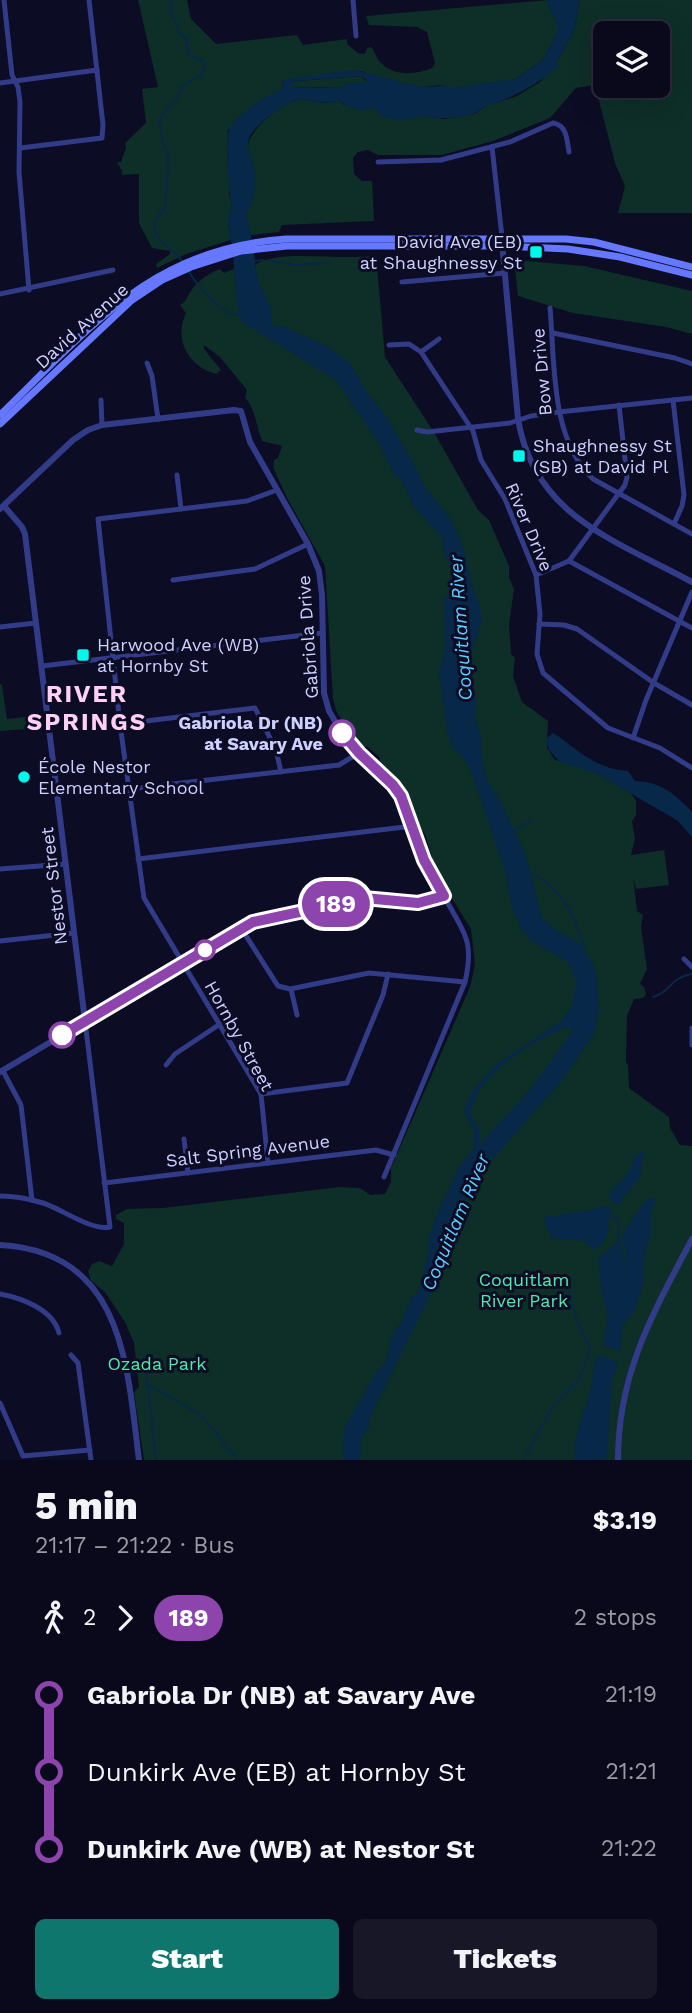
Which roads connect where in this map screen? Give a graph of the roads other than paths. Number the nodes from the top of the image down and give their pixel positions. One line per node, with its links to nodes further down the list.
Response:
1 (4, 0): 6 (street)
2 (89, 0): 5 (street)
3 (353, 0): 4 (street)
4 (356, 36)
5 (97, 70): 6 (street); 9 (street)
6 (14, 81): 7 (street); 9 (street)
7 (0, 83)
8 (492, 147): 10 (street); 11 (street); 12 (street)
9 (20, 148): 19 (street)
10 (569, 152)
11 (378, 162)
12 (502, 242): 13 (main road, David Avenue); 15 (street); 16 (main road, David Avenue); 17 (main road, David Avenue)
13 (692, 267)
14 (113, 271): 19 (street)
15 (505, 273): 18 (street); 35 (street)
16 (692, 275)
17 (161, 277): 33 (main road, David Avenue); 36 (main road, David Avenue)
18 (402, 282)
19 (29, 290): 20 (street)
20 (0, 294)
21 (550, 308): 22 (street, Bow Drive)
22 (553, 333): 27 (street); 32 (street, Bow Drive)
23 (439, 339): 25 (street)
24 (389, 345): 25 (street)
25 (421, 352): 38 (street, River Drive)
26 (147, 363): 34 (street)
27 (692, 364)
28 (692, 398): 30 (street)
29 (100, 400): 37 (street)
30 (673, 400): 31 (street); 45 (street)
31 (619, 405): 32 (street); 42 (street)
32 (559, 412): 35 (street); 42 (street, Bow Drive)
33 (0, 415)
34 (158, 419): 37 (street, Gabriola Drive); 41 (street, Gabriola Drive)
35 (518, 419): 38 (street); 46 (street)
36 (0, 424)
37 (102, 425): 43 (street, Gabriola Drive)
38 (470, 427): 39 (street); 50 (street, River Drive)
39 (417, 430)
40 (177, 475): 44 (street)
41 (276, 491): 44 (street); 48 (street, Gabriola Drive)
42 (618, 495): 45 (street, Bow Drive); 46 (street)
43 (2, 508): 55 (street, Nestor Street)
44 (181, 509): 60 (street, Hornby Street)
45 (674, 524): 47 (street, Bow Drive)
46 (593, 528): 49 (street); 52 (street)
47 (692, 534)
48 (308, 544): 51 (street); 59 (street, Gabriola Drive)
49 (569, 561): 50 (street); 54 (street)
50 (536, 575): 56 (street, River Drive)
51 (173, 580)
52 (692, 582)
53 (692, 592): 54 (street)
54 (680, 622): 58 (street); 62 (street)
55 (36, 623): 57 (street); 61 (street, Nestor Street)
56 (540, 624): 62 (street); 65 (street, River Drive)
57 (0, 627)
58 (692, 628)
59 (322, 633): 60 (street); 66 (street, Gabriola Drive)
60 (113, 657): 61 (street); 64 (street, Hornby Street)
61 (42, 666): 72 (street, Nestor Street)
62 (654, 682): 63 (street); 65 (street)
63 (692, 705)
64 (120, 724): 68 (street); 69 (street, Hornby Street)
65 (634, 738): 67 (street, River Drive)
66 (359, 753): 68 (street); 70 (street, Gabriola Drive)
67 (692, 768)
68 (281, 772): 69 (street)
69 (129, 789): 71 (street, Hornby Street)
70 (413, 826): 71 (street); 74 (street, Gabriola Drive)
71 (138, 859): 79 (street, Hornby Street)
72 (66, 864): 73 (street); 76 (street, Nestor Street)
73 (0, 869)
74 (444, 896): 75 (street); 82 (street, Gabriola Drive)
75 (241, 928): 79 (street); 83 (street)
76 (74, 933): 77 (street); 85 (street, Nestor Street)
77 (0, 941)
78 (684, 959): 80 (street)
79 (182, 963): 85 (street); 86 (street, Hornby Street)
80 (692, 967)
81 (388, 974): 82 (street); 83 (street); 91 (street)
82 (465, 982): 93 (street, Gabriola Drive)
83 (291, 989): 84 (street)
84 (297, 1015)
85 (85, 1021): 90 (street); 97 (street, Nestor Street)
86 (220, 1024): 89 (street); 91 (street, Hornby Street)
87 (692, 1028): 88 (street)
88 (692, 1041)
89 (166, 1065)
90 (2, 1072): 99 (street)
91 (261, 1094): 94 (street, Hornby Street)
92 (184, 1139): 95 (street)
93 (394, 1155): 94 (street, Salt Spring Avenue); 96 (street, Gabriola Drive)
94 (268, 1163): 95 (street, Salt Spring Avenue)
95 (188, 1173): 97 (street, Salt Spring Avenue)
96 (384, 1177)
97 (104, 1183): 99 (street, Nestor Street)
98 (0, 1196): 99 (street)
99 (32, 1200)
100 (692, 1238): 109 (street)
101 (0, 1245): 108 (street)
102 (0, 1294): 103 (street)
103 (59, 1333)
104 (71, 1355): 106 (street)
105 (0, 1403): 106 (street)
106 (90, 1450): 107 (street)
107 (91, 1460)
108 (139, 1460)
109 (618, 1460)

